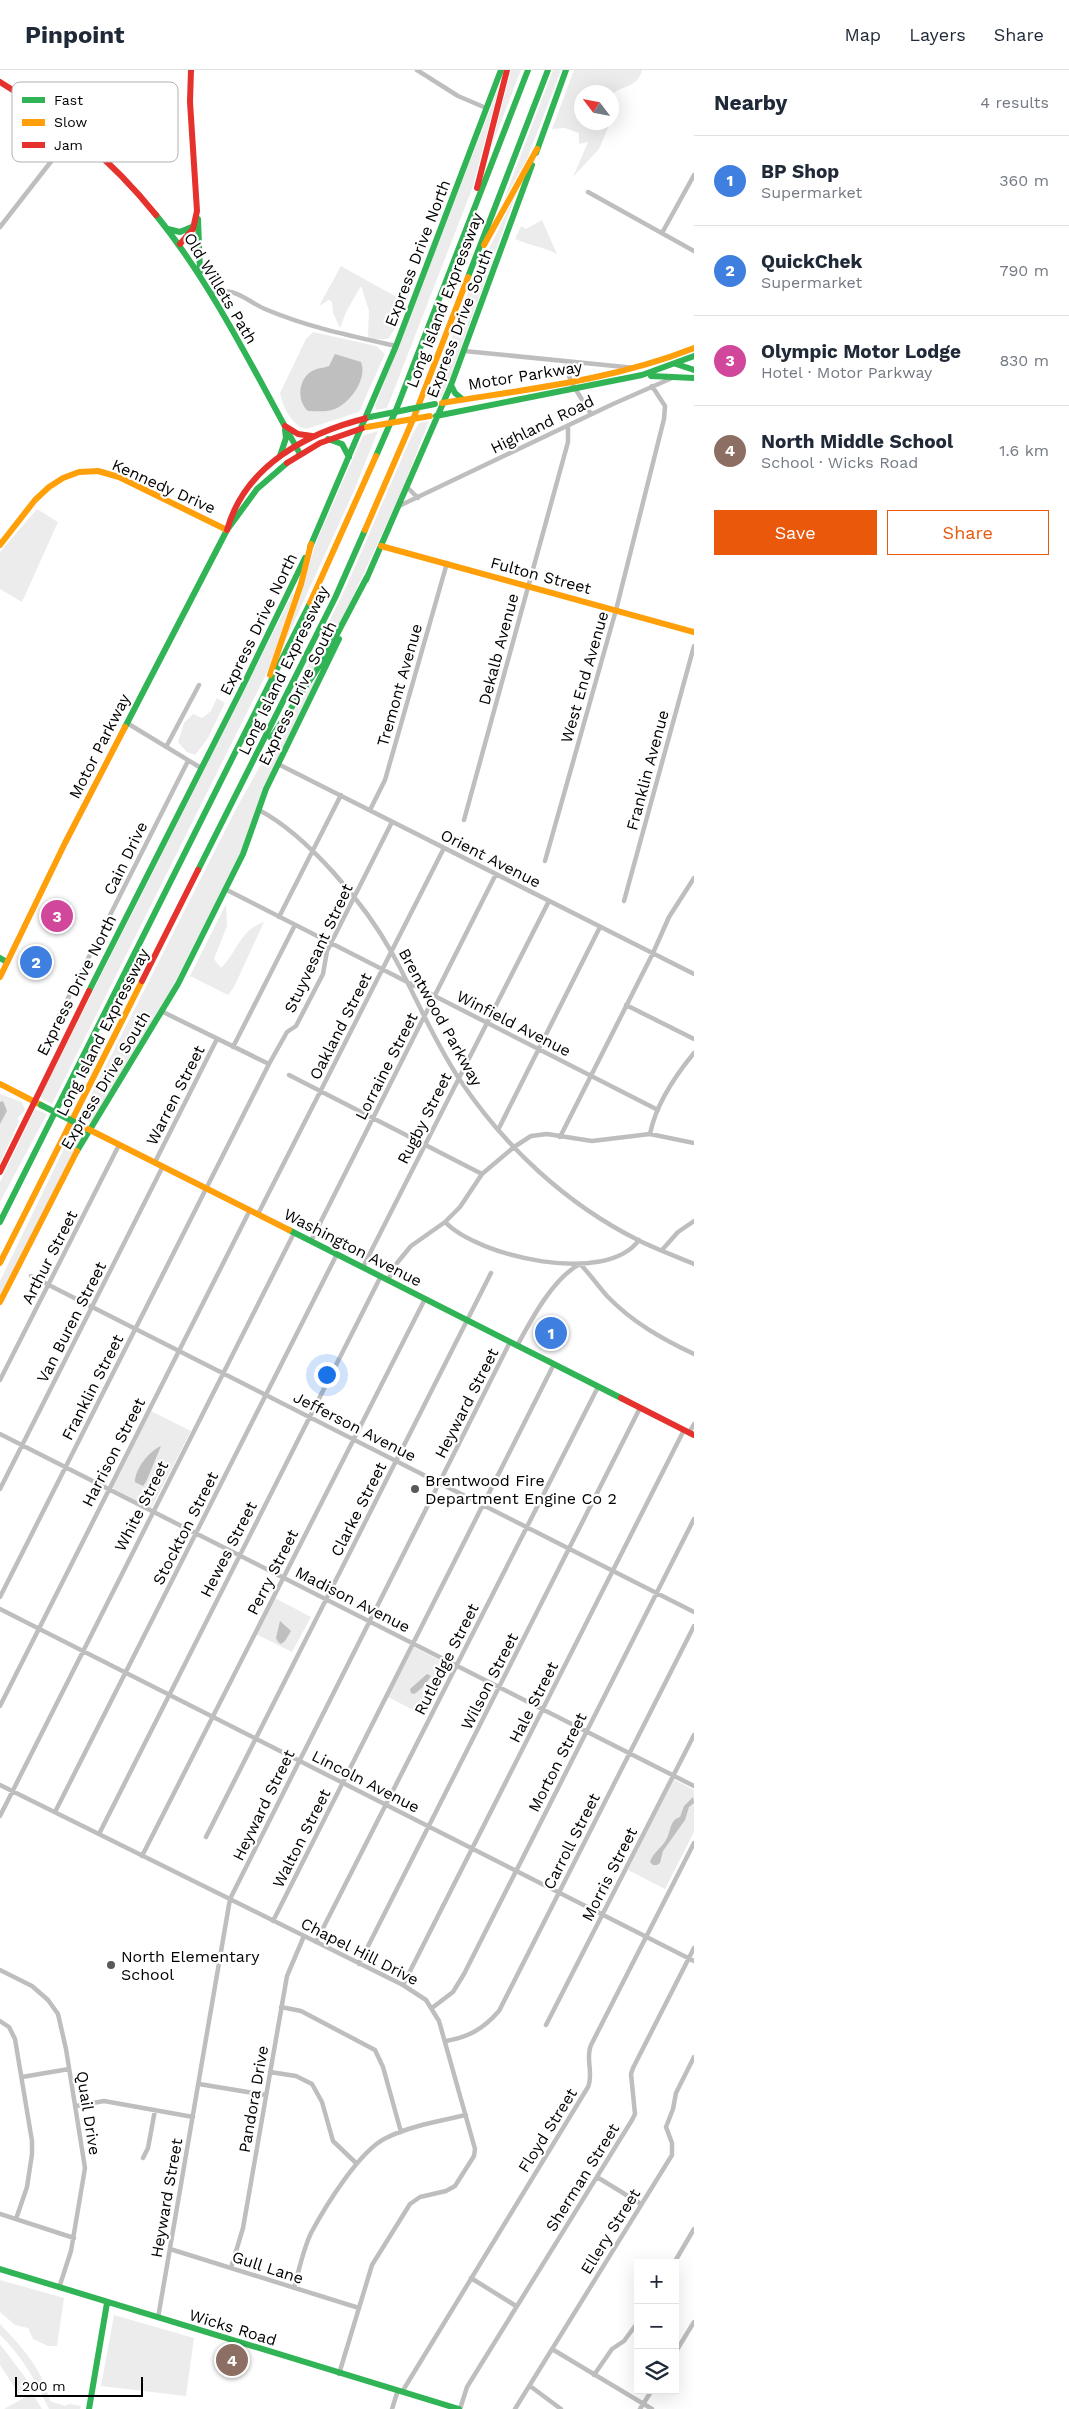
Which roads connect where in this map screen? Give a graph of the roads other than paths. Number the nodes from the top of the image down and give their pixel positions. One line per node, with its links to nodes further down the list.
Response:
1 (191, 70): 16 (main road)
2 (417, 70): 10 (street)
3 (501, 70): 10 (main road, Express Drive North)
4 (507, 70): 25 (main road)
5 (528, 70): 25 (main road, Long Island Expressway)
6 (548, 70): 23 (main road, Long Island Expressway)
7 (566, 70): 11 (main road, Express Drive South)
8 (0, 82): 9 (main road, Old Willets Path)
9 (12, 90)
10 (486, 108): 27 (main road, Express Drive North)
11 (537, 149): 23 (main road); 29 (main road, Express Drive South)
12 (51, 162): 18 (street)
13 (108, 162): 19 (main road, Old Willets Path)
14 (694, 175): 20 (street)
15 (588, 192): 20 (street)
16 (196, 211): 17 (main road); 24 (main road)
17 (195, 225): 19 (main road); 21 (main road)
18 (0, 227)
19 (168, 229): 21 (main road, Old Willets Path)
20 (662, 233): 22 (street)
21 (180, 244): 24 (main road, Old Willets Path)
22 (694, 251)
23 (473, 262): 80 (main road, Long Island Expressway)
24 (201, 275): 26 (main road, Old Willets Path)
25 (447, 279): 76 (main road, Long Island Expressway)
26 (212, 293): 27 (street); 48 (main road, Old Willets Path)
27 (396, 346): 47 (main road, Express Drive North)
28 (694, 348): 31 (main road, Motor Parkway)
29 (464, 351): 32 (street); 40 (main road, Express Drive South)
30 (694, 356): 33 (main road, Motor Parkway)
31 (667, 360): 33 (main road); 34 (main road, Motor Parkway)
32 (564, 362): 34 (street); 39 (street)
33 (677, 364): 35 (main road); 36 (main road, Motor Parkway)
34 (638, 368): 39 (main road, Motor Parkway)
35 (694, 370)
36 (642, 375): 37 (main road); 42 (main road, Motor Parkway)
37 (679, 376): 38 (main road); 41 (street, Highland Road)
38 (694, 378)
39 (571, 382): 42 (street); 43 (main road, Motor Parkway)
40 (451, 385): 43 (main road); 44 (main road, Express Drive South)
41 (652, 386): 45 (street, Highland Road); 67 (street, West End Avenue)
42 (576, 390): 45 (street); 46 (main road, Motor Parkway)
43 (462, 399): 44 (main road, Motor Parkway)
44 (443, 402): 46 (main road, Express Drive South); 47 (main road, Motor Parkway, bridge)
45 (591, 414): 49 (street, Highland Road)
46 (438, 416): 50 (main road, Motor Parkway, bridge); 57 (main road, Express Drive South)
47 (368, 417): 50 (main road, Express Drive North); 51 (main road, Motor Parkway)
48 (284, 426): 51 (main road); 53 (main road, Old Willets Path); 56 (main road)
49 (568, 426): 58 (street, Highland Road); 66 (street, Dekalb Avenue)
50 (364, 427): 52 (main road, Motor Parkway); 55 (main road, Express Drive North)
51 (313, 436): 53 (main road, Motor Parkway)
52 (328, 439): 54 (main road, Motor Parkway); 55 (main road)
53 (295, 446): 54 (main road, Old Willets Path); 56 (main road, Motor Parkway)
54 (300, 454): 60 (main road, Motor Parkway)
55 (349, 457): 61 (main road, Express Drive North)
56 (279, 458): 60 (main road, Motor Parkway)
57 (408, 488): 58 (street); 59 (main road, Express Drive South)
58 (418, 498): 59 (street, Highland Road)
59 (399, 506): 63 (main road, Express Drive South)
60 (228, 530): 62 (main road, Kennedy Drive); 71 (main road, Motor Parkway)
61 (311, 544): 75 (main road, Express Drive North); 76 (main road)
62 (0, 545)
63 (381, 546): 64 (main road, Fulton Street); 65 (main road, Express Drive South)
64 (447, 563): 66 (main road, Fulton Street); 79 (street, Tremont Avenue)
65 (367, 577): 74 (main road, Express Drive South); 80 (main road)
66 (528, 586): 67 (main road, Fulton Street); 81 (street, Dekalb Avenue)
67 (616, 610): 68 (main road, Fulton Street); 85 (street, West End Avenue)
68 (694, 632)
69 (694, 646): 91 (street, Franklin Avenue)
70 (198, 685): 72 (street)
71 (127, 723): 72 (street); 99 (main road, Motor Parkway)
72 (166, 747): 73 (street)
73 (188, 761): 75 (street); 108 (street, Cain Drive)
74 (278, 764): 77 (street, Orient Avenue); 78 (main road, Express Drive South)
75 (201, 768): 121 (main road, Express Drive North)
76 (226, 774): 140 (main road, Long Island Expressway)
77 (341, 795): 79 (street, Orient Avenue); 84 (street)
78 (259, 810): 84 (street, Brentwood Parkway); 88 (main road, Express Drive South)
79 (370, 810): 82 (street, Orient Avenue)
80 (225, 819): 147 (main road, Long Island Expressway)
81 (464, 820)
82 (392, 822): 83 (street, Orient Avenue); 89 (street, Stuyvesant Street)
83 (444, 848): 86 (street, Orient Avenue); 96 (street, Oakland Street)
84 (312, 852): 89 (street, Brentwood Parkway); 92 (street)
85 (544, 861)
86 (496, 874): 90 (street, Orient Avenue); 104 (street, Lorraine Street)
87 (694, 878): 97 (street)
88 (225, 890): 92 (street, Winfield Avenue); 106 (main road, Express Drive South)
89 (354, 898): 95 (street, Stuyvesant Street); 96 (street, Brentwood Parkway)
90 (549, 901): 94 (street, Orient Avenue); 109 (street, Rugby Street)
91 (624, 901)
92 (279, 917): 93 (street, Winfield Avenue)
93 (295, 925): 95 (street, Winfield Avenue); 112 (street)
94 (600, 927): 97 (street, Orient Avenue); 113 (street)
95 (331, 943): 100 (street, Winfield Avenue); 115 (street, Stuyvesant Street)
96 (392, 952): 100 (street, Oakland Street); 103 (street, Brentwood Parkway)
97 (653, 953): 101 (street, Orient Avenue); 105 (street)
98 (0, 958): 99 (main road)
99 (7, 962): 102 (main road, Motor Parkway)
100 (383, 969): 103 (street, Winfield Avenue); 120 (street, Oakland Street)
101 (694, 974)
102 (0, 977)
103 (407, 982): 104 (street, Winfield Avenue); 107 (street, Brentwood Parkway)
104 (435, 997): 107 (street, Lorraine Street); 109 (street, Winfield Avenue)
105 (626, 1006): 111 (street); 117 (street)
106 (162, 1012): 110 (street); 124 (main road, Express Drive South)
107 (425, 1017): 118 (street, Brentwood Parkway); 123 (street, Lorraine Street)
108 (57, 1020)
109 (486, 1023): 113 (street, Winfield Avenue); 118 (street, Rugby Street)
110 (217, 1039): 112 (street); 132 (street, Warren Street)
111 (694, 1039)
112 (234, 1047): 115 (street)
113 (538, 1050): 117 (street, Winfield Avenue); 125 (street)
114 (694, 1053): 122 (street)
115 (269, 1064): 136 (street, Stuyvesant Street)
116 (289, 1075): 120 (street)
117 (591, 1076): 122 (street, Winfield Avenue); 127 (street)
118 (458, 1078): 125 (street, Brentwood Parkway); 129 (street, Rugby Street)
119 (0, 1084): 121 (main road, Washington Avenue)
120 (321, 1091): 123 (street); 138 (street, Oakland Street)
121 (33, 1101): 124 (main road, Washington Avenue, bridge); 134 (main road, Express Drive North)
122 (658, 1110): 126 (street)
123 (374, 1118): 129 (street); 144 (street, Lorraine Street)
124 (90, 1130): 130 (main road, Washington Avenue); 156 (main road, Express Drive South)
125 (498, 1130): 131 (street, Brentwood Parkway)
126 (650, 1134): 127 (street, Hewes Street); 128 (street, Hewes Street)
127 (560, 1137): 131 (street, Hewes Street)
128 (694, 1143)
129 (425, 1144): 135 (street); 150 (street, Rugby Street)
130 (119, 1145): 132 (main road, Washington Avenue); 154 (street, Arthur Street)
131 (514, 1147): 135 (street, Hewes Street); 143 (street, Brentwood Parkway)
132 (155, 1162): 133 (main road, Washington Avenue)
133 (164, 1166): 136 (main road, Washington Avenue); 157 (street, Van Buren Street)
134 (0, 1172)
135 (482, 1174): 141 (street, Hewes Street)
136 (206, 1188): 137 (main road, Washington Avenue); 159 (street, Franklin Street)
137 (250, 1210): 138 (main road, Washington Avenue); 162 (street, Harrison Street)
138 (258, 1214): 142 (main road, Washington Avenue)
139 (694, 1221): 145 (street)
140 (0, 1222)
141 (445, 1222): 148 (street); 153 (street, Hewes Street)
142 (294, 1233): 144 (main road, Washington Avenue); 165 (street, White Street)
143 (639, 1240): 145 (street, Brentwood Parkway); 148 (street)
144 (311, 1241): 146 (main road, Washington Avenue)
145 (662, 1250): 149 (street, Brentwood Parkway)
146 (337, 1254): 150 (main road, Washington Avenue); 168 (street, Stockton Street)
147 (0, 1263)
148 (580, 1264): 161 (street); 163 (street)
149 (694, 1264)
150 (363, 1267): 153 (main road, Washington Avenue)
151 (491, 1273): 158 (street, Clarke Street)
152 (31, 1276): 154 (street, Jefferson Avenue)
153 (385, 1278): 155 (main road, Washington Avenue); 170 (street, Hewes Street)
154 (49, 1285): 157 (street, Jefferson Avenue); 166 (street, Arthur Street)
155 (425, 1299): 158 (main road, Washington Avenue); 174 (street, Perry Street)
156 (0, 1302)
157 (92, 1307): 159 (street, Jefferson Avenue); 175 (street, Van Buren Street)
158 (468, 1320): 160 (main road, Washington Avenue); 176 (street, Clarke Street)
159 (136, 1329): 162 (street, Jefferson Avenue); 177 (street, Franklin Street)
160 (510, 1342): 161 (main road, Washington Avenue); 178 (street, Heyward Street)
161 (517, 1346): 164 (main road, Washington Avenue)
162 (179, 1350): 165 (street, Jefferson Avenue); 180 (street, Harrison Street)
163 (694, 1354)
164 (554, 1364): 167 (main road, Washington Avenue); 181 (street, Walton Street)
165 (223, 1373): 168 (street, Jefferson Avenue); 182 (street, White Street)
166 (0, 1380)
167 (598, 1387): 169 (main road, Washington Avenue); 184 (street, Rutledge Street)
168 (266, 1395): 170 (street, Jefferson Avenue); 185 (street, Stockton Street)
169 (640, 1408): 172 (main road, Washington Avenue); 186 (street, Wilson Street)
170 (310, 1417): 174 (street, Jefferson Avenue); 187 (street, Hewes Street)
171 (694, 1424): 172 (street, Hale Street)
172 (689, 1433): 188 (street, Hale Street)
173 (0, 1434): 175 (street, Madison Avenue)
174 (354, 1439): 176 (street, Jefferson Avenue); 189 (street, Perry Street)
175 (23, 1445): 177 (street, Madison Avenue); 179 (street, Van Buren Street)
176 (396, 1461): 178 (street, Jefferson Avenue); 192 (street, Clarke Street)
177 (66, 1467): 180 (street, Madison Avenue); 191 (street, Franklin Street)
178 (440, 1483): 181 (street, Jefferson Avenue); 195 (street, Heyward Street)
179 (0, 1489)
180 (109, 1489): 182 (street, Madison Avenue); 197 (street, Harrison Street)
181 (483, 1505): 184 (street, Jefferson Avenue); 198 (street, Walton Street)
182 (152, 1511): 185 (street, Madison Avenue); 199 (street, White Street)
183 (694, 1519): 190 (street, Morton Street)
184 (527, 1527): 186 (street, Jefferson Avenue); 200 (street, Rutledge Street)
185 (196, 1534): 187 (street, Madison Avenue); 201 (street, Stockton Street)
186 (569, 1549): 188 (street, Jefferson Avenue); 202 (street, Wilson Street)
187 (239, 1555): 189 (street, Madison Avenue); 203 (street, Hewes Street)
188 (613, 1571): 190 (street, Jefferson Avenue); 205 (street, Hale Street)
189 (283, 1578): 192 (street, Madison Avenue); 206 (street, Perry Street)
190 (656, 1593): 194 (street, Jefferson Avenue); 207 (street, Morton Street)
191 (0, 1597)
192 (326, 1600): 195 (street, Madison Avenue); 209 (street, Clarke Street)
193 (0, 1609): 197 (street, Lincoln Avenue)
194 (694, 1612)
195 (369, 1622): 198 (street, Madison Avenue); 211 (street, Heyward Street)
196 (694, 1626): 210 (street, Carroll Street)
197 (38, 1628): 199 (street, Lincoln Avenue); 204 (street, Harrison Street)
198 (413, 1644): 200 (street, Madison Avenue); 213 (street, Walton Street)
199 (82, 1651): 201 (street, Lincoln Avenue); 216 (street, White Street)
200 (456, 1666): 202 (street, Madison Avenue); 217 (street, Rutledge Street)
201 (125, 1672): 203 (street, Lincoln Avenue); 218 (street, Stockton Street)
202 (500, 1688): 205 (street, Madison Avenue); 220 (street, Wilson Street)
203 (168, 1695): 206 (street, Lincoln Avenue); 221 (street, Hewes Street)
204 (0, 1706)
205 (543, 1710): 207 (street, Madison Avenue); 224 (street, Hale Street)
206 (211, 1717): 209 (street, Lincoln Avenue); 225 (street, Perry Street)
207 (586, 1732): 210 (street, Madison Avenue); 226 (street, Morton Street)
208 (694, 1735): 212 (street, Morris Street)
209 (255, 1739): 211 (street, Lincoln Avenue); 222 (street, Clarke Street)
210 (630, 1754): 212 (street, Madison Avenue); 227 (street, Carroll Street)
211 (298, 1761): 213 (street, Lincoln Avenue); 228 (street, Heyward Street)
212 (674, 1776): 215 (street, Madison Avenue); 229 (street, Morris Street)
213 (342, 1783): 217 (street, Lincoln Avenue); 230 (street, Walton Street)
214 (0, 1785): 216 (street, Chapel Hill Drive)
215 (694, 1786)
216 (13, 1791): 218 (street, Chapel Hill Drive); 219 (street, White Street)
217 (385, 1805): 220 (street, Lincoln Avenue); 233 (street, Rutledge Street)
218 (55, 1812): 221 (street, Chapel Hill Drive)
219 (0, 1816)
220 (429, 1827): 224 (street, Lincoln Avenue); 237 (street, Wilson Street)
221 (99, 1834): 225 (street, Chapel Hill Drive)
222 (206, 1837)
223 (694, 1843): 232 (street, Floyd Street)
224 (472, 1850): 226 (street, Lincoln Avenue); 239 (street, Hale Street)
225 (142, 1856): 228 (street, Chapel Hill Drive)
226 (515, 1871): 227 (street, Lincoln Avenue); 241 (street, Morton Street)
227 (558, 1893): 229 (street, Lincoln Avenue); 244 (street, Carroll Street)
228 (230, 1899): 230 (street, Chapel Hill Drive); 249 (street, Heyward Street)
229 (602, 1915): 232 (street, Lincoln Avenue); 243 (street, Morris Street)
230 (273, 1921): 231 (street, Chapel Hill Drive)
231 (304, 1936): 233 (street, Chapel Hill Drive); 240 (street, Pandora Drive)
232 (646, 1937): 235 (street, Lincoln Avenue); 268 (street, Floyd Street)
233 (316, 1942): 237 (street, Chapel Hill Drive)
234 (694, 1948): 235 (street, Sherman Street)
235 (689, 1959): 236 (street, Lincoln Avenue); 258 (street, Sherman Street)
236 (694, 1961)
237 (359, 1964): 239 (street, Chapel Hill Drive)
238 (0, 1970): 246 (street, Quail Drive)
239 (403, 1985): 241 (street, Chapel Hill Drive)
240 (281, 2007): 247 (street, Pandora Drive); 255 (street)
241 (432, 2008): 244 (street, Chapel Hill Drive)
242 (0, 2021): 248 (street)
243 (546, 2025)
244 (446, 2041): 253 (street, Chapel Hill Drive)
245 (694, 2058): 259 (street, Ellery Street)
246 (69, 2069): 248 (street); 251 (street, Quail Drive)
247 (270, 2072): 250 (street, Pandora Drive); 257 (street)
248 (22, 2077): 261 (street)
249 (199, 2084): 250 (street); 254 (street, Heyward Street)
250 (266, 2095): 266 (street, Pandora Drive)
251 (76, 2106): 252 (street); 263 (street, Quail Drive)
252 (155, 2110): 254 (street); 256 (street)
253 (466, 2114): 255 (street); 273 (street, Chapel Hill Drive)
254 (193, 2117): 264 (street, Heyward Street)
255 (401, 2132): 257 (street)
256 (143, 2158)
257 (356, 2163): 270 (street)
258 (597, 2177): 259 (street); 272 (street, Sherman Street)
259 (641, 2204): 277 (street, Ellery Street)
260 (0, 2214): 261 (street)
261 (16, 2219): 263 (street)
262 (694, 2230): 265 (street)
263 (74, 2238): 269 (street, Quail Drive)
264 (170, 2249): 266 (street, Gull Lane); 274 (street, Heyward Street)
265 (676, 2259)
266 (232, 2268): 270 (street, Gull Lane)
267 (0, 2269): 269 (main road, Wicks Road)
268 (471, 2278): 272 (street); 282 (street, Floyd Street)
269 (59, 2288): 271 (main road, Wicks Road)
270 (294, 2288): 273 (street, Gull Lane)
271 (107, 2303): 274 (main road, Wicks Road); 285 (main road)
272 (516, 2306): 287 (street, Sherman Street)
273 (359, 2308): 279 (street, Chapel Hill Drive)
274 (158, 2318): 279 (main road, Wicks Road)
275 (694, 2322): 278 (street)
276 (634, 2327): 280 (street)
277 (552, 2349): 280 (street); 281 (street, Ellery Street)
278 (677, 2349)
279 (339, 2374): 282 (main road, Wicks Road)
280 (594, 2375): 284 (street)
281 (530, 2386): 288 (street, Ellery Street); 289 (street)
282 (400, 2391): 286 (street, Floyd Street); 287 (main road, Wicks Road)
283 (650, 2394): 284 (street)
284 (642, 2407): 290 (street)
285 (90, 2409)
286 (392, 2409)
287 (459, 2409)
288 (515, 2409)
289 (561, 2409)
290 (652, 2409)

